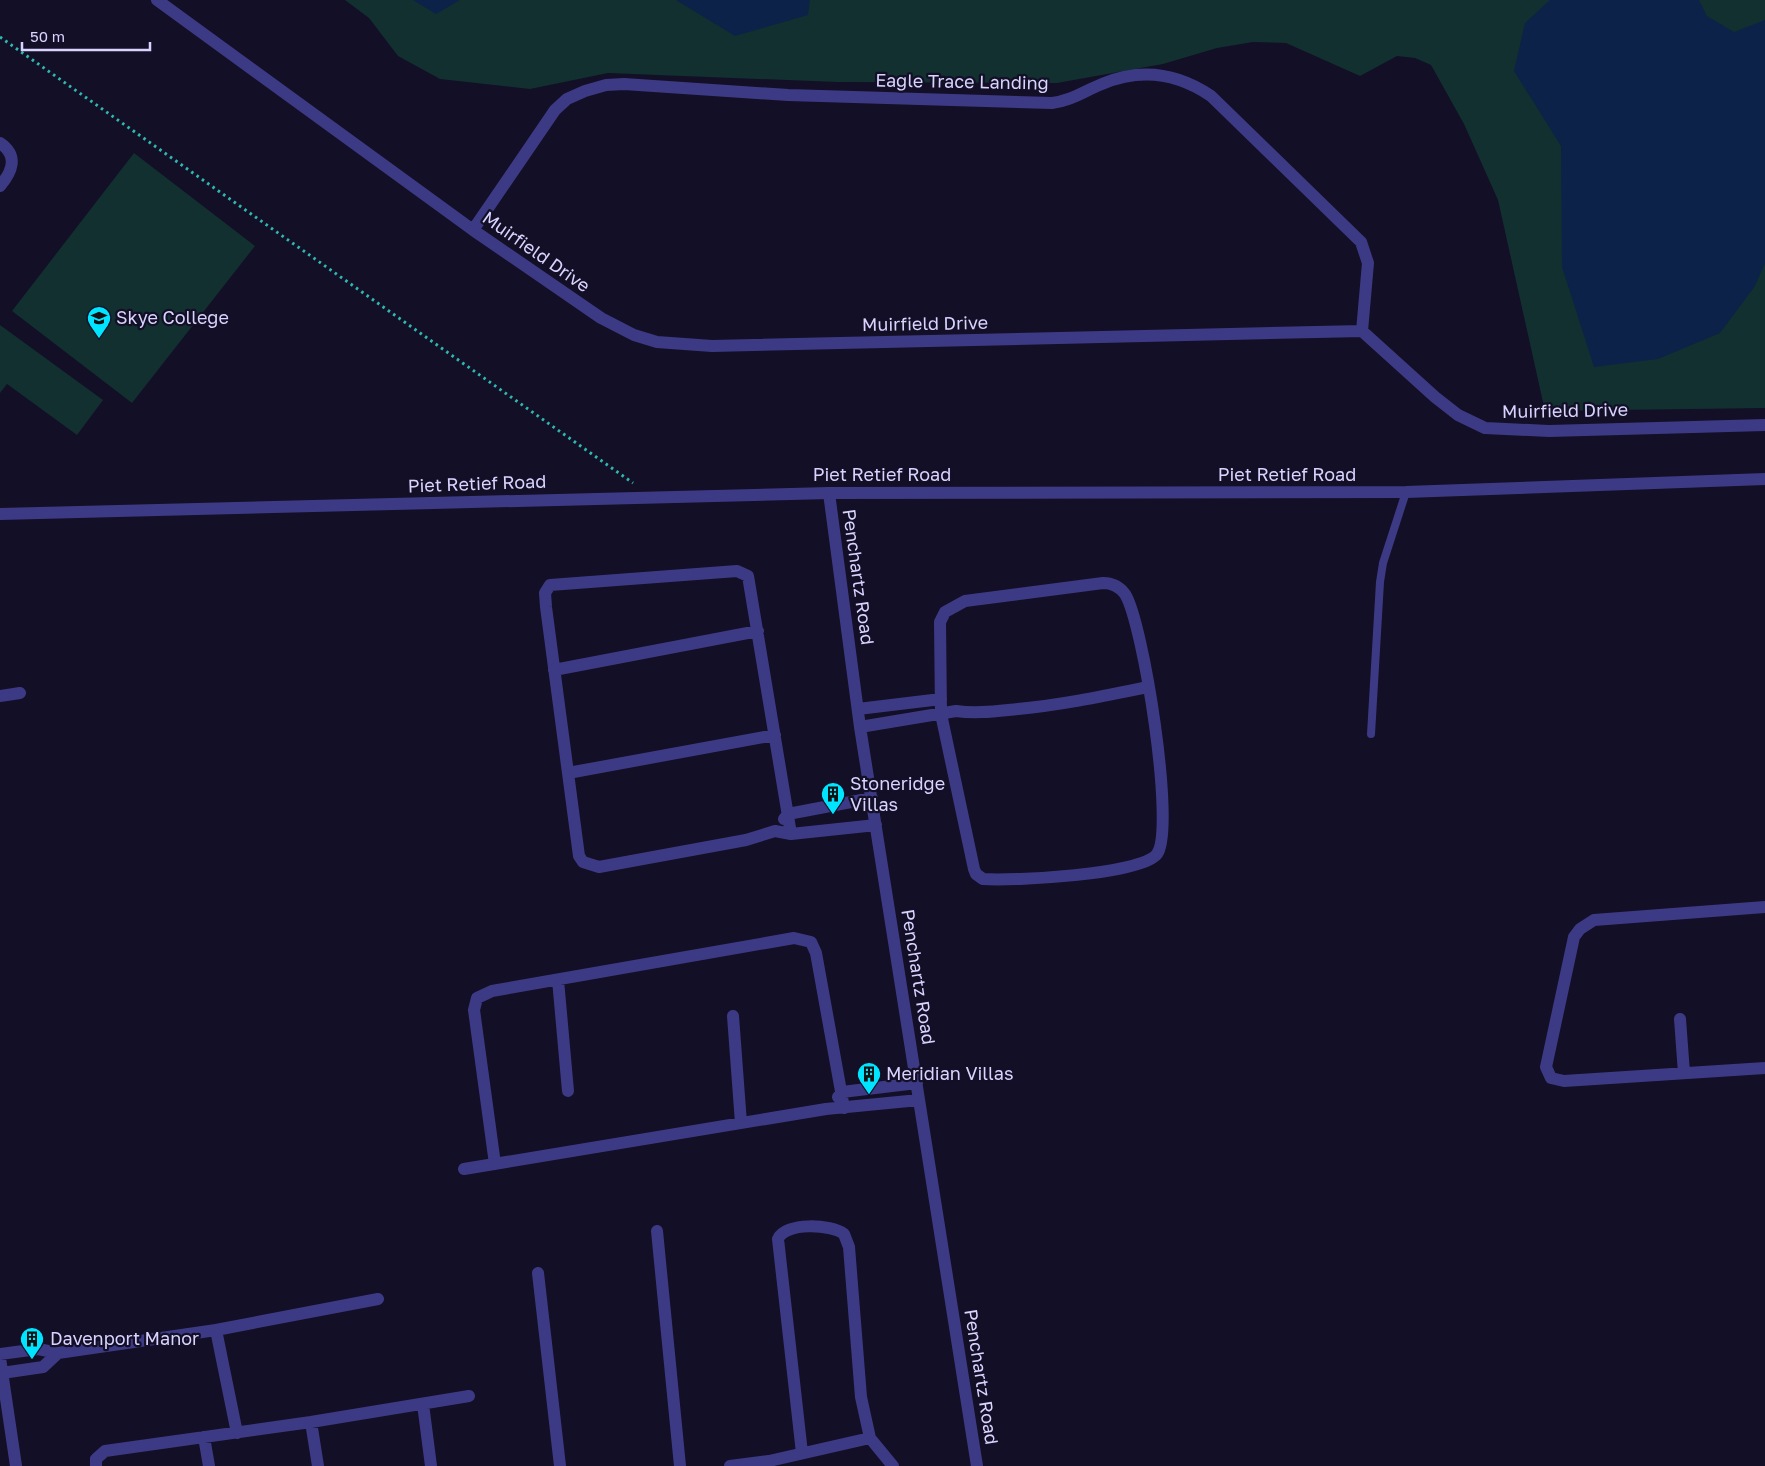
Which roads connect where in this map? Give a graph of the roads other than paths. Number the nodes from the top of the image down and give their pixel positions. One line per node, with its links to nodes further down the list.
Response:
1 (157, 0): 4 (street, Muirfield Drive)
2 (0, 143): 3 (street)
3 (0, 186)
4 (473, 230): 5 (street, Muirfield Drive); 5 (street, Eagle Trace Landing)
5 (1362, 331): 6 (street, Muirfield Drive)
6 (1765, 425)
7 (1765, 479): 9 (street, Piet Retief Road)
8 (828, 492): 9 (street, Piet Retief Road); 10 (street, Piet Retief Road); 17 (street, Penchartz Road)
9 (1406, 492): 22 (lane)
10 (0, 514)
11 (758, 631): 12 (street); 12 (street); 21 (street)
12 (554, 670): 23 (street)
13 (1148, 687): 16 (street); 18 (street); 19 (street)
14 (20, 693): 15 (street)
15 (0, 696)
16 (941, 699): 17 (street); 18 (street); 19 (street)
17 (858, 709): 20 (street, Penchartz Road)
18 (956, 711): 19 (street)
19 (942, 714): 20 (street)
20 (860, 727): 24 (street, Penchartz Road)
21 (775, 734): 23 (street); 25 (street)
22 (1371, 734)
23 (568, 773): 27 (street)
24 (872, 798): 25 (street); 26 (street, Penchartz Road)
25 (788, 814): 27 (street); 28 (street)
26 (876, 825): 28 (street); 35 (street, Penchartz Road)
27 (775, 831): 28 (street)
28 (791, 834)
29 (1765, 907): 34 (street)
30 (558, 980): 36 (street); 37 (street); 42 (street)
31 (733, 1016): 41 (street)
32 (1680, 1019): 34 (street)
33 (1765, 1068): 34 (street)
34 (1684, 1073)
35 (917, 1083): 37 (street); 38 (street, Penchartz Road)
36 (568, 1091)
37 (842, 1092): 39 (street); 40 (street)
38 (919, 1100): 39 (street); 70 (street, Penchartz Road)
39 (844, 1108): 40 (street)
40 (826, 1109): 41 (street)
41 (741, 1123): 42 (street)
42 (495, 1164): 43 (street)
43 (464, 1169)
44 (657, 1231): 67 (street)
45 (538, 1272): 66 (street)
46 (378, 1299): 47 (street)
47 (216, 1330): 48 (street); 56 (street)
48 (58, 1353): 49 (street); 51 (street)
49 (0, 1354)
50 (0, 1358): 51 (street)
51 (2, 1373): 52 (street)
52 (2, 1388): 61 (street)
53 (469, 1396): 54 (street)
54 (423, 1404): 55 (street); 65 (street)
55 (311, 1422): 56 (street); 64 (street)
56 (237, 1432): 57 (street)
57 (204, 1437): 62 (street); 63 (street)
58 (870, 1438): 59 (street); 59 (street); 69 (street)
59 (802, 1453): 60 (street)
60 (769, 1463): 68 (street)
61 (16, 1466)
62 (96, 1466)
63 (208, 1466)
64 (318, 1466)
65 (431, 1466)
66 (560, 1466)
67 (680, 1466)
68 (730, 1466)
69 (893, 1466)
70 (977, 1466)

